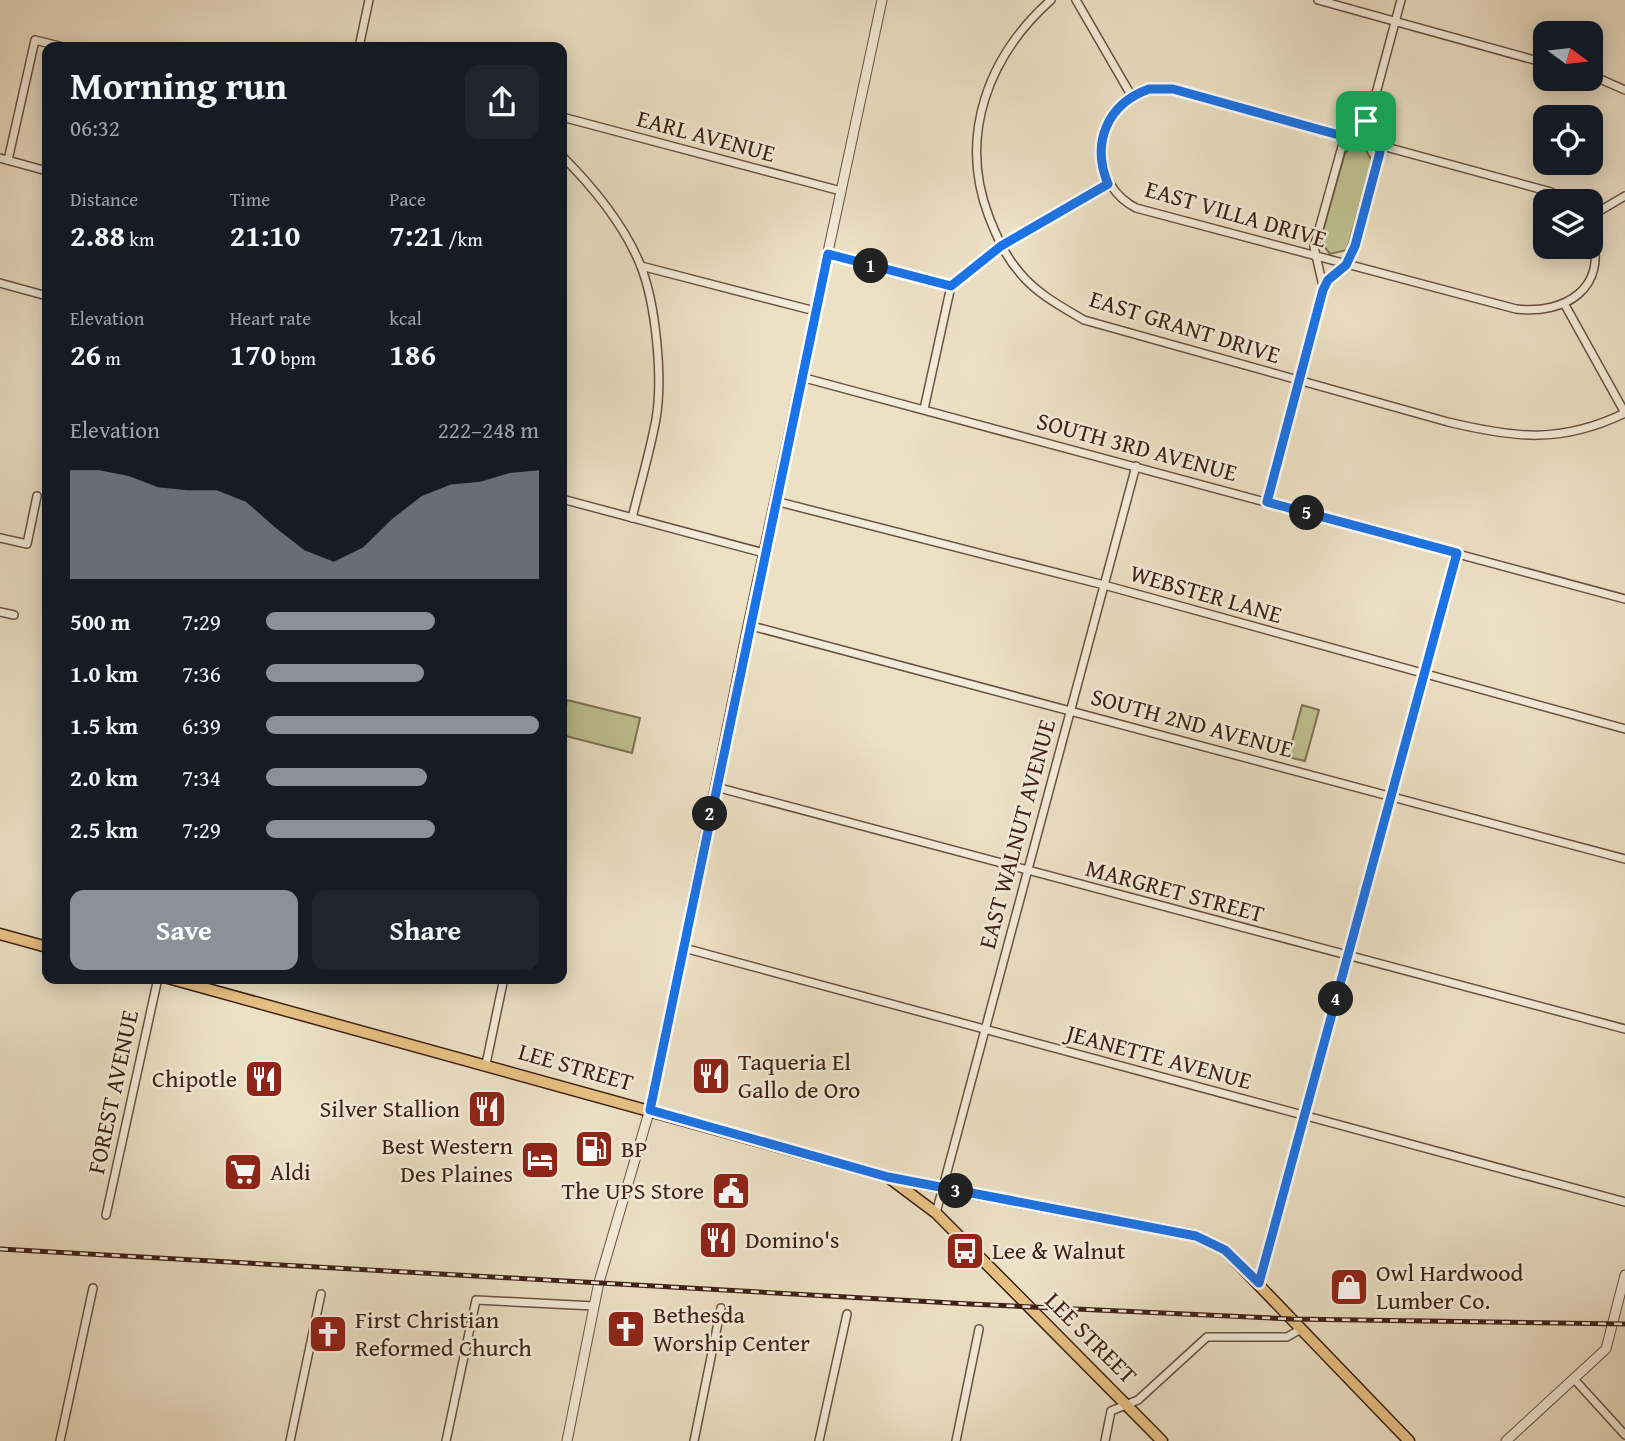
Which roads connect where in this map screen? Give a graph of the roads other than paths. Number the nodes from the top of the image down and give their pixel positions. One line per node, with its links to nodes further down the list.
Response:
1 (369, 0): 9 (street)
2 (882, 0): 23 (street)
3 (1051, 0): 26 (street, EAST GRANT DRIVE)
4 (1076, 0): 13 (street)
5 (1318, 0): 7 (street)
6 (1401, 0): 7 (street)
7 (1395, 21): 10 (street); 14 (street)
8 (43, 42): 18 (street)
9 (360, 42)
10 (1533, 59)
11 (1603, 80): 12 (street)
12 (1625, 90)
13 (1131, 96): 16 (street); 21 (street)
14 (1371, 112): 16 (street); 17 (street)
15 (567, 118): 23 (street, EARL AVENUE)
16 (1346, 137): 17 (street); 28 (street)
17 (1380, 145): 22 (street); 30 (street)
18 (4, 159): 20 (street)
19 (567, 161): 31 (street)
20 (42, 170)
21 (1108, 184): 26 (street); 28 (street, EAST VILLA DRIVE)
22 (1540, 189)
23 (841, 191): 27 (street)
24 (1625, 196): 25 (street)
25 (1603, 209)
26 (1001, 246): 33 (street); 39 (street, EAST GRANT DRIVE)
27 (828, 254): 33 (street); 37 (street)
28 (1315, 256): 30 (street, EAST VILLA DRIVE); 34 (street)
29 (1593, 259): 36 (street)
30 (1346, 265): 34 (street); 36 (street, EAST VILLA DRIVE)
31 (641, 266): 37 (street); 47 (street)
32 (0, 284): 35 (street)
33 (951, 286): 40 (street)
34 (1323, 290): 39 (street)
35 (42, 295)
36 (1565, 305): 41 (street)
37 (815, 311): 38 (street)
38 (801, 377): 40 (street, SOUTH 3RD AVENUE); 45 (street)
39 (1300, 381): 41 (street, EAST GRANT DRIVE); 46 (street)
40 (924, 409): 42 (street, SOUTH 3RD AVENUE)
41 (1625, 413)
42 (1136, 466): 46 (street, SOUTH 3RD AVENUE); 51 (street, EAST WALNUT AVENUE)
43 (37, 496): 48 (street)
44 (567, 500): 47 (street)
45 (775, 501): 49 (street); 51 (street, WEBSTER LANE)
46 (1267, 502): 50 (street, SOUTH 3RD AVENUE)
47 (632, 518): 49 (street)
48 (0, 538)
49 (764, 553): 55 (street)
50 (1457, 553): 52 (street, SOUTH 3RD AVENUE); 56 (street)
51 (1104, 585): 56 (street, WEBSTER LANE); 57 (street, EAST WALNUT AVENUE)
52 (1625, 599)
53 (0, 612): 54 (street)
54 (14, 615)
55 (748, 625): 57 (street, SOUTH 2ND AVENUE); 59 (street)
56 (1423, 674): 58 (street, WEBSTER LANE); 60 (street)
57 (1070, 710): 60 (street, SOUTH 2ND AVENUE); 62 (street, EAST WALNUT AVENUE)
58 (1625, 729)
59 (716, 787): 62 (street, MARGRET STREET); 65 (street)
60 (1389, 797): 61 (street, SOUTH 2ND AVENUE); 66 (street)
61 (1625, 859)
62 (1027, 871): 66 (street, MARGRET STREET); 71 (street, EAST WALNUT AVENUE)
63 (0, 934): 64 (main road)
64 (42, 946)
65 (684, 948): 71 (street, JEANETTE AVENUE); 73 (street)
66 (1347, 957): 70 (street, MARGRET STREET); 74 (street)
67 (157, 984): 79 (street, FOREST AVENUE)
68 (190, 984): 72 (main road, LEE STREET)
69 (503, 984): 72 (street)
70 (1625, 1029)
71 (984, 1030): 74 (street, JEANETTE AVENUE); 76 (street, EAST WALNUT AVENUE)
72 (486, 1064): 73 (main road, LEE STREET)
73 (650, 1110): 75 (main road, LEE STREET); 84 (street)
74 (1305, 1116): 77 (street, JEANETTE AVENUE); 81 (street)
75 (888, 1177): 76 (main road); 78 (main road, LEE STREET)
76 (942, 1188): 78 (street, EAST WALNUT AVENUE); 81 (main road)
77 (1625, 1202)
78 (936, 1213): 90 (main road, LEE STREET)
79 (106, 1215)
80 (1625, 1275): 89 (street)
81 (1259, 1283): 88 (main road)
82 (93, 1288): 92 (street)
83 (321, 1294): 93 (street)
84 (594, 1306): 94 (street); 95 (street)
85 (721, 1308): 96 (street)
86 (846, 1314): 97 (street)
87 (979, 1329): 98 (street)
88 (1301, 1329): 90 (street); 101 (main road)
89 (1574, 1380): 91 (street); 102 (street)
90 (1126, 1404): 99 (street); 100 (main road, LEE STREET)
91 (1625, 1435)
92 (60, 1441)
93 (290, 1441)
94 (446, 1441)
95 (567, 1441)
96 (694, 1441)
97 (820, 1441)
98 (956, 1441)
99 (1105, 1441)
100 (1162, 1441)
101 (1409, 1441)
102 (1506, 1441)

